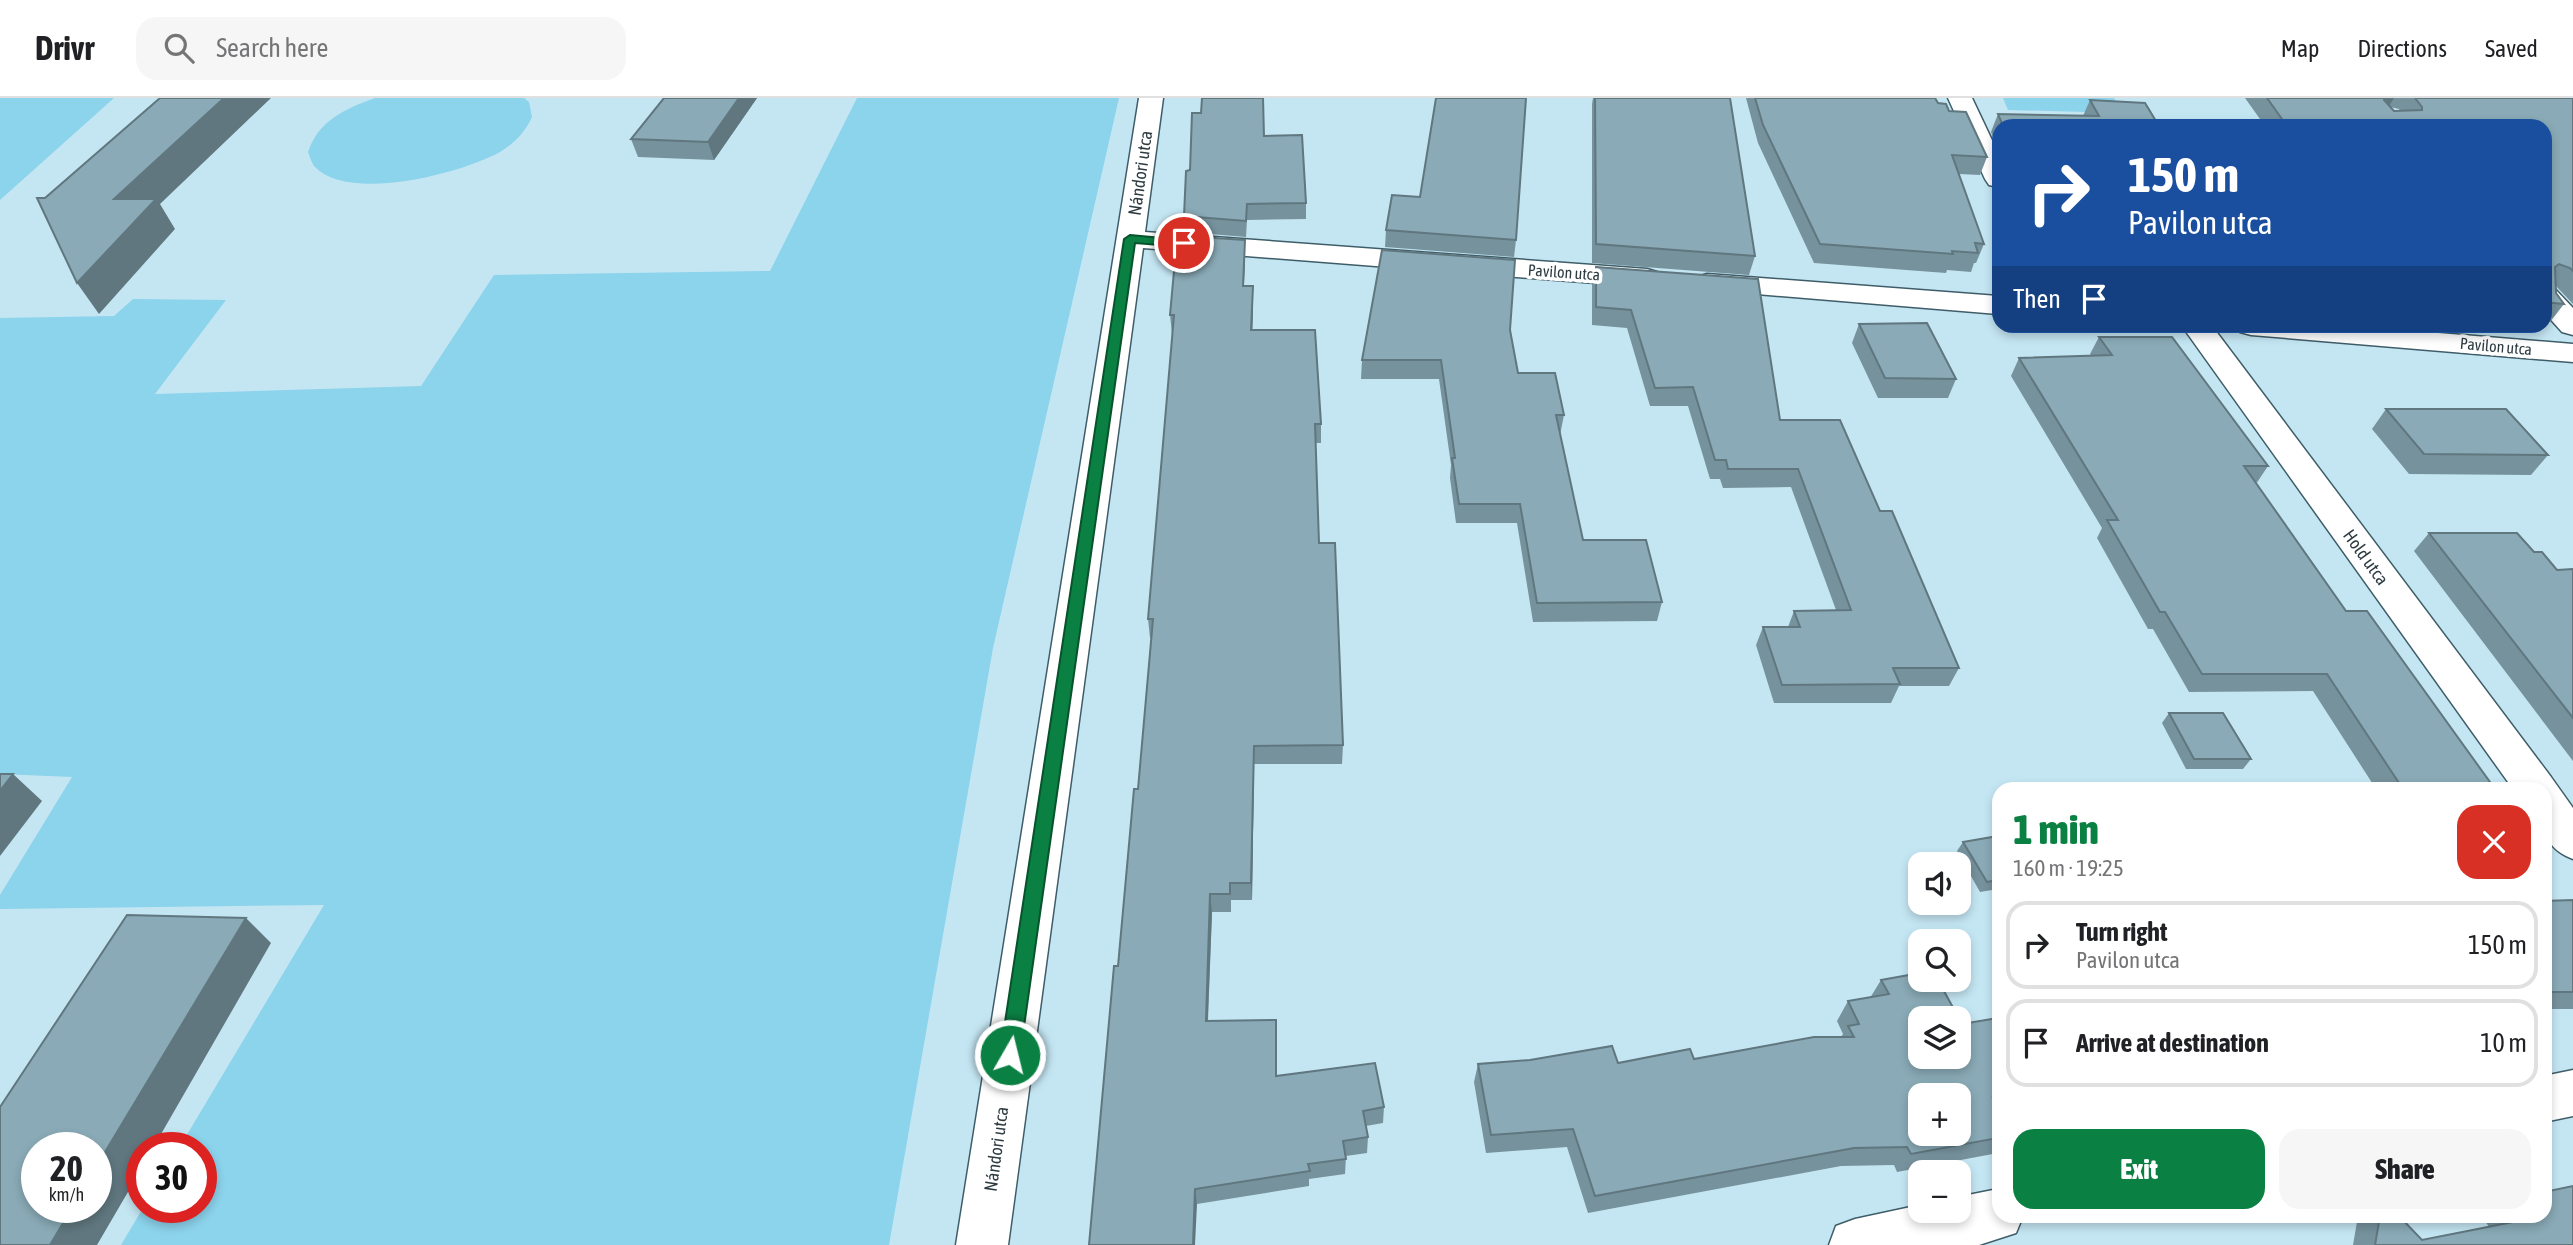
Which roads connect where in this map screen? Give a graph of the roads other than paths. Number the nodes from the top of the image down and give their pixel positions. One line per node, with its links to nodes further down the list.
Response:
1 (1151, 98): 4 (street, Nándori utca)
2 (1960, 98): 3 (street)
3 (1992, 166)
4 (1130, 239): 6 (street, Pavilon utca); 17 (street, Nándori utca)
5 (2552, 303): 7 (street)
6 (1992, 305)
7 (2573, 326)
8 (2202, 333): 11 (street, Hold utca)
9 (2334, 333): 10 (street, Pavilon utca)
10 (2573, 353)
11 (2531, 782)
12 (2552, 813): 13 (street)
13 (2573, 841)
14 (2573, 1093): 15 (street)
15 (2552, 1097)
16 (1992, 1216): 18 (street)
17 (982, 1245)
18 (1855, 1245)

